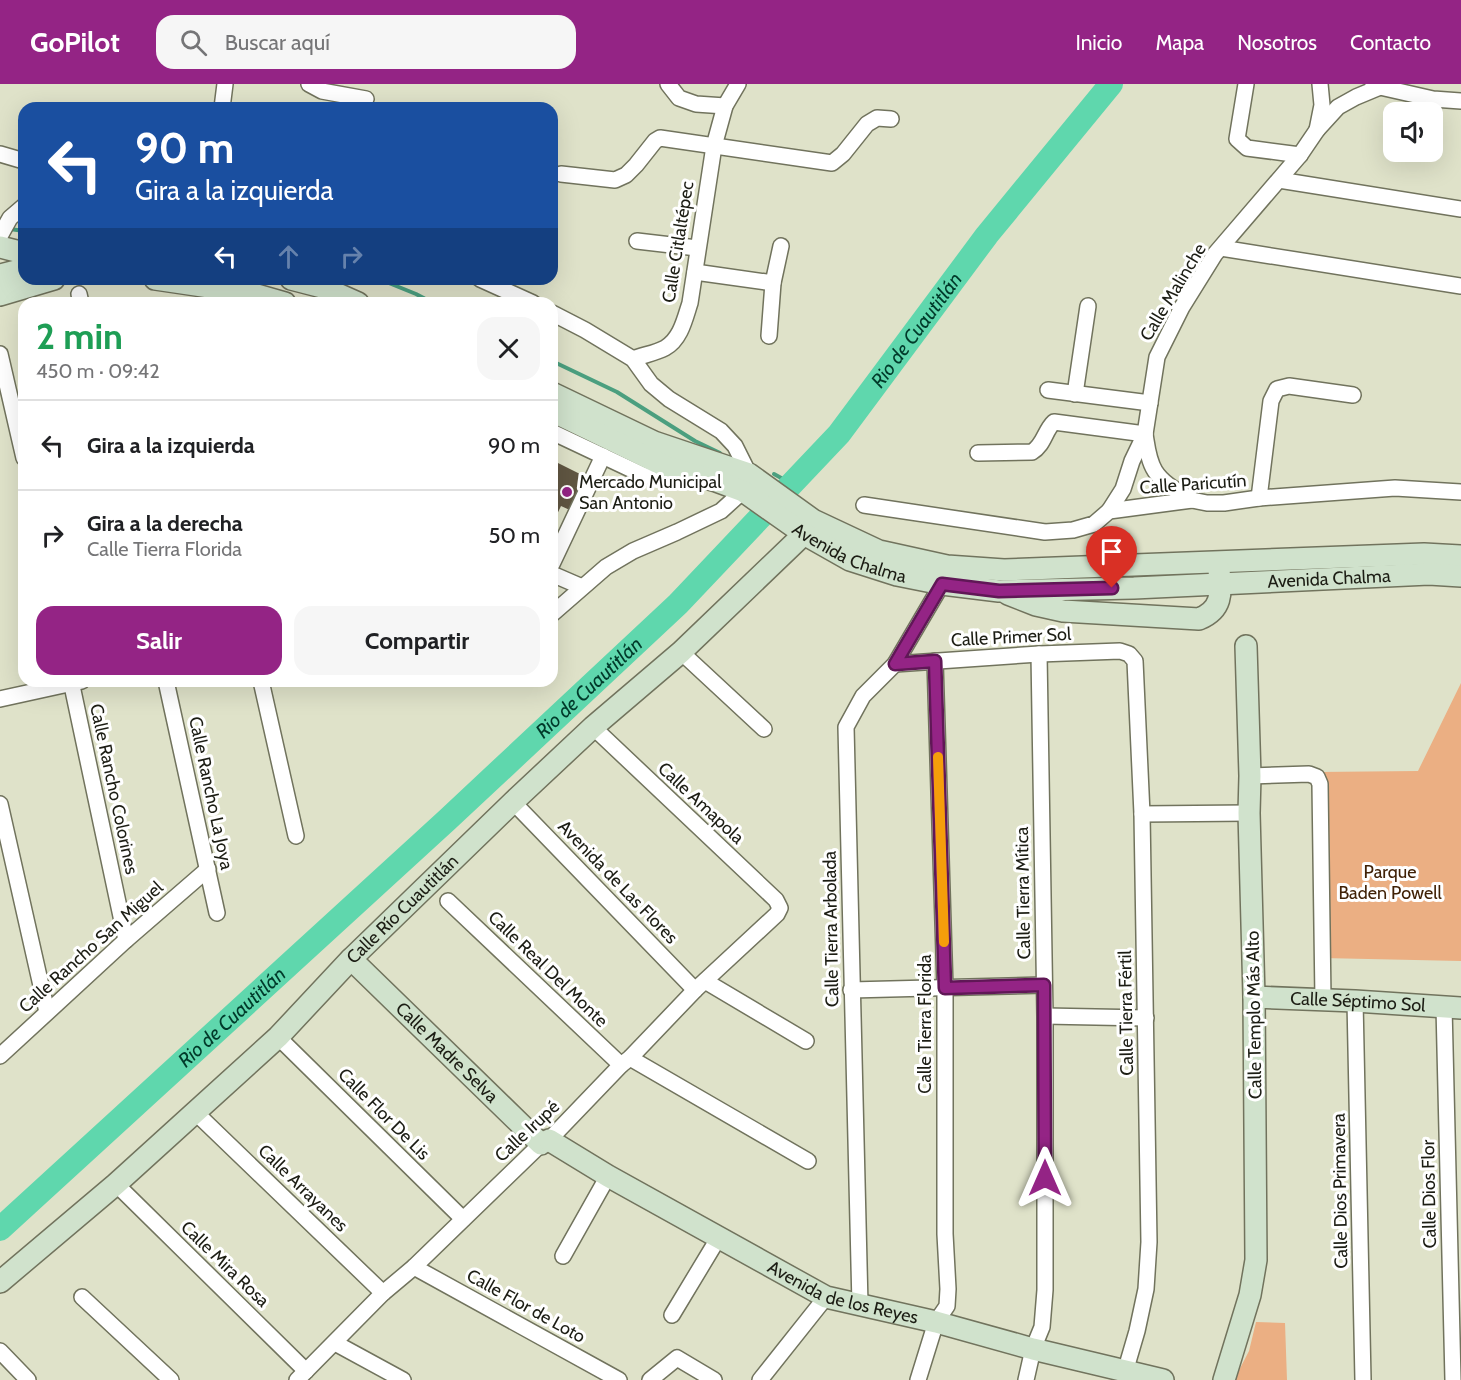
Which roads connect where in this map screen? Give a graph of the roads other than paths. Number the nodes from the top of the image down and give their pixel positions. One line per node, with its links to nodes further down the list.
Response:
1 (225, 84): 10 (street)
2 (309, 84): 8 (street)
3 (668, 84): 11 (street)
4 (738, 84): 11 (street, Calle Citlaltépec)
5 (1246, 84): 16 (street)
6 (1320, 84): 13 (street, Calle Malinche)
7 (1376, 86): 9 (street); 13 (street, Calle Malinche)
8 (366, 99)
9 (1461, 101)
10 (223, 102)
11 (724, 106): 14 (street, Calle Citlaltépec)
12 (891, 119): 14 (street)
13 (1317, 130): 16 (street, Calle Malinche)
14 (714, 146): 18 (street); 25 (street, Calle Citlaltépec)
15 (0, 154): 17 (street)
16 (1300, 155): 19 (street, Calle Malinche)
17 (18, 159)
18 (561, 174)
19 (1279, 180): 20 (street); 26 (street, Calle Malinche)
20 (1461, 208)
21 (18, 211): 22 (street)
22 (1, 238): 27 (street)
23 (637, 241): 25 (street)
24 (781, 246): 31 (street)
25 (697, 248): 29 (street, Calle Citlaltépec)
26 (1221, 248): 36 (street); 50 (street, Calle Malinche)
27 (18, 249)
28 (18, 270): 30 (street)
29 (695, 272): 31 (street); 45 (street, Calle Citlaltépec)
30 (0, 274)
31 (773, 283): 43 (street)
32 (34, 285): 37 (street)
33 (187, 285): 38 (street)
34 (314, 285): 39 (street)
35 (493, 285): 40 (street)
36 (1461, 286)
37 (0, 295)
38 (252, 297)
39 (344, 297)
40 (520, 297)
41 (1088, 306): 47 (street)
42 (558, 316): 45 (street)
43 (769, 336)
44 (0, 354): 52 (street)
45 (633, 359): 58 (street)
46 (1048, 390): 47 (street)
47 (1075, 394): 50 (street)
48 (1353, 395): 60 (street)
49 (558, 396): 58 (street, Avenida Chalma)
50 (1150, 403): 53 (street, Calle Malinche)
51 (558, 414): 57 (street, Avenida Chalma)
52 (18, 432)
53 (1144, 434): 55 (street); 61 (street, Calle Malinche); 63 (street, Calle Malinche)
54 (558, 435): 56 (street)
55 (978, 453)
56 (603, 456): 57 (street); 65 (street)
57 (692, 474): 58 (street, Avenida Chalma)
58 (761, 490): 64 (street, Avenida Chalma); 67 (street, Avenida Chalma); 72 (street)
59 (1461, 492): 60 (street, Calle Paricutín)
60 (1259, 498): 61 (street, Calle Paricutín)
61 (1192, 500): 63 (street, Calle Paricutín)
62 (864, 505): 63 (street, Calle Paricutín)
63 (1109, 511)
64 (804, 534): 70 (street, Avenida Chalma); 76 (street, Calle Río Cuautitlán)
65 (558, 551)
66 (1461, 556): 67 (street, Avenida Chalma)
67 (1218, 562): 71 (street)
68 (1461, 576): 71 (street, Avenida Chalma)
69 (558, 577): 72 (street)
70 (942, 584): 73 (street, Avenida Chalma); 80 (street, Calle Tierra Arbolada)
71 (1220, 584): 73 (street, Avenida Chalma); 73 (street)
72 (582, 587): 74 (street)
73 (999, 591)
74 (558, 609)
75 (1246, 646): 88 (street, Calle Templo Más Alto)
76 (681, 652): 86 (street, Calle Río Cuautitlán); 87 (street)
77 (1039, 654): 78 (street, Calle Primer Sol); 79 (street, Calle Primer Sol); 100 (street, Calle Tierra Mítica)
78 (1130, 654): 92 (street, Calle Tierra Fértil)
79 (935, 661): 80 (street, Calle Primer Sol); 102 (street, Calle Tierra Florida)
80 (895, 664): 103 (street, Calle Tierra Arbolada)
81 (53, 687): 85 (street)
82 (76, 687): 98 (street, Calle Rancho Colorines)
83 (167, 687): 94 (street, Calle Rancho La Joya)
84 (262, 687): 93 (street)
85 (0, 699)
86 (593, 727): 89 (street, Calle Río Cuautitlán); 96 (street, Calle Amapola)
87 (764, 729)
88 (1250, 776): 91 (street, Calle Templo Más Alto); 105 (street)
89 (513, 801): 99 (street, Calle Río Cuautitlán); 101 (street, Avenida de Las Flores)
90 (0, 804): 108 (street)
91 (1248, 813): 92 (street); 104 (street, Calle Templo Más Alto)
92 (1142, 814): 110 (street, Calle Tierra Fértil)
93 (296, 836)
94 (208, 869): 97 (street, Calle Rancho La Joya); 98 (street, Calle Rancho San Miguel)
95 (448, 901): 114 (street, Calle Real Del Monte)
96 (780, 908): 101 (street, Calle Irupé)
97 (217, 913)
98 (126, 940): 108 (street, Calle Rancho San Miguel)
99 (351, 959): 111 (street, Calle Río Cuautitlán); 116 (street, Calle Madre Selva)
100 (1044, 985): 102 (street); 109 (street, Calle Tierra Mítica)
101 (700, 986): 112 (street, Avenida de Las Flores); 114 (street, Calle Irupé)
102 (945, 988): 103 (street); 130 (street, Calle Tierra Florida)
103 (851, 990): 128 (street, Calle Tierra Arbolada)
104 (1254, 997): 105 (street, Calle Séptimo Sol); 146 (street, Calle Templo Más Alto)
105 (1323, 1000): 106 (street, Calle Séptimo Sol)
106 (1355, 1001): 107 (street, Calle Séptimo Sol); 147 (street, Calle Dios Primavera)
107 (1453, 1007): 148 (street, Calle Dios Flor)
108 (47, 1012): 113 (street, Calle Rancho San Miguel)
109 (1045, 1016): 110 (street); 132 (street, Calle Tierra Mítica)
110 (1146, 1018): 134 (street, Calle Tierra Fértil)
111 (278, 1037): 115 (street, Calle Río Cuautitlán); 120 (street, Calle Flor De Lis)
112 (806, 1041)
113 (0, 1056)
114 (625, 1062): 116 (street, Calle Irupé); 117 (street, Calle Real Del Monte)
115 (195, 1112): 119 (street, Calle Río Cuautitlán); 125 (street, Calle Arrayanes)
116 (545, 1142): 118 (street, Avenida de los Reyes); 120 (street, Calle Irupé)
117 (808, 1161)
118 (608, 1176): 121 (street, Avenida de los Reyes); 122 (street)
119 (116, 1184): 124 (street, Calle Río Cuautitlán); 135 (street, Calle Mira Rosa)
120 (463, 1219): 123 (street, Calle Irupé)
121 (719, 1237): 127 (street, Avenida de los Reyes); 129 (street)
122 (562, 1256)
123 (414, 1267): 125 (street, Calle Irupé); 139 (street, Calle Flor de Loto)
124 (0, 1282)
125 (383, 1293): 131 (street, Calle Irupé)
126 (81, 1297): 137 (street)
127 (826, 1297): 128 (street, Avenida de los Reyes); 142 (street)
128 (860, 1305): 130 (street, Avenida de los Reyes)
129 (672, 1315)
130 (936, 1322): 132 (street, Avenida de los Reyes); 143 (street, Calle Tierra Florida)
131 (335, 1343): 135 (street, Calle Irupé); 138 (street)
132 (1033, 1349): 134 (street, Avenida de los Reyes); 144 (street, Calle Tierra Mítica)
133 (0, 1351): 136 (street)
134 (1125, 1372): 145 (street, Avenida de los Reyes)
135 (302, 1375)
136 (28, 1380)
137 (171, 1380)
138 (403, 1380)
139 (619, 1380)
140 (650, 1380): 141 (street)
141 (714, 1380)
142 (760, 1380)
143 (918, 1380)
144 (1026, 1380)
145 (1163, 1380)
146 (1224, 1380)
147 (1363, 1380)
148 (1453, 1380)

